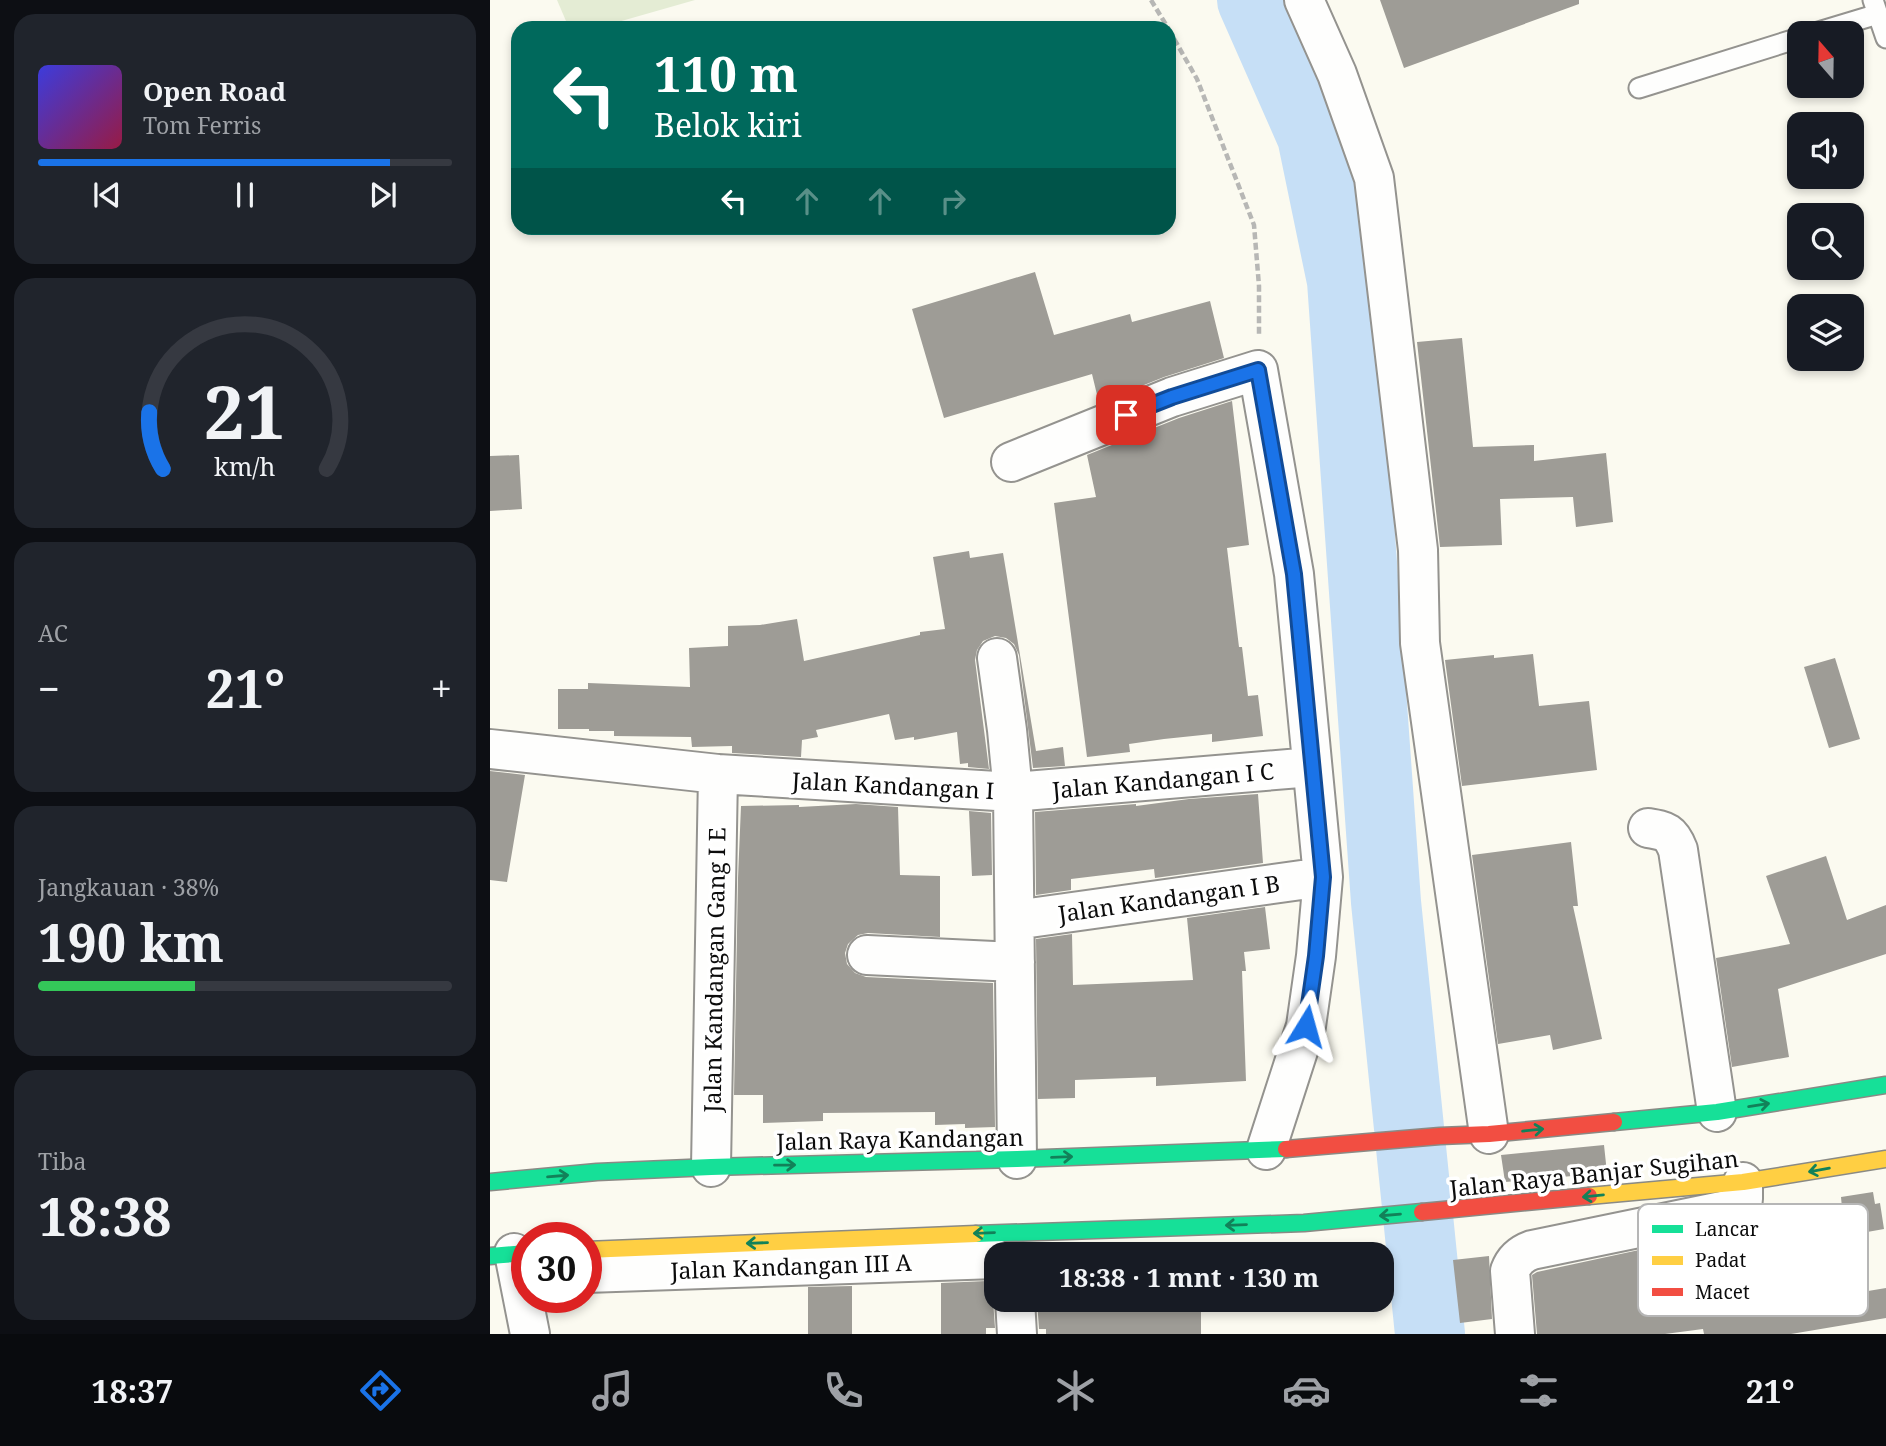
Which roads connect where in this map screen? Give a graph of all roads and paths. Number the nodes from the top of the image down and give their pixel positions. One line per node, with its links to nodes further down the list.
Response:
1 (1151, 0): 4 (path)
2 (1304, 0): 24 (street)
3 (1875, 7): 5 (lane); 6 (lane)
4 (1163, 21)
5 (1843, 21)
6 (1886, 38)
7 (1787, 42): 9 (lane)
8 (1176, 43): 10 (path)
9 (1639, 88)
10 (1258, 370): 11 (street); 14 (street)
11 (1011, 462)
12 (997, 659): 16 (street)
13 (490, 749): 15 (street, Jalan Kandangan I)
14 (1312, 767): 16 (street, Jalan Kandangan I C); 18 (street)
15 (718, 774): 16 (street, Jalan Kandangan I); 28 (street, Jalan Kandangan Gang I E)
16 (1013, 792): 19 (street, Jalan Kandangan I)
17 (1648, 828): 23 (street)
18 (1323, 877): 19 (street, Jalan Kandangan I B); 25 (street)
19 (1015, 920): 21 (street, Jalan Kandangan I)
20 (867, 955): 21 (street)
21 (1016, 962): 27 (street, Jalan Kandangan I)
22 (1886, 1085): 23 (main road, one-way to 22)
23 (1717, 1112): 24 (main road, one-way to 23)
24 (1489, 1134): 25 (main road, Jalan Raya Kandangan)
25 (1266, 1150): 27 (main road, Jalan Raya Kandangan, one-way to 25)
26 (1886, 1158): 30 (main road, Jalan Raya Banjar Sugihan, one-way to 30)
27 (1017, 1159): 28 (main road, Jalan Raya Kandangan, one-way to 27)
28 (710, 1167): 29 (main road, Jalan Raya Kandangan, one-way to 28)
29 (490, 1182)
30 (1743, 1182): 31 (street); 33 (main road, Jalan Raya Banjar Sugihan, one-way to 33)
31 (1737, 1204)
32 (1638, 1228): 42 (street)
33 (1088, 1242)
34 (984, 1249): 35 (main road, one-way to 35)
35 (602, 1250)
36 (984, 1250): 37 (street, Jalan Kandangan III A)
37 (602, 1272)
38 (1016, 1312): 41 (street)
39 (524, 1313): 40 (street)
40 (530, 1334)
41 (1017, 1334)
42 (1516, 1334)

